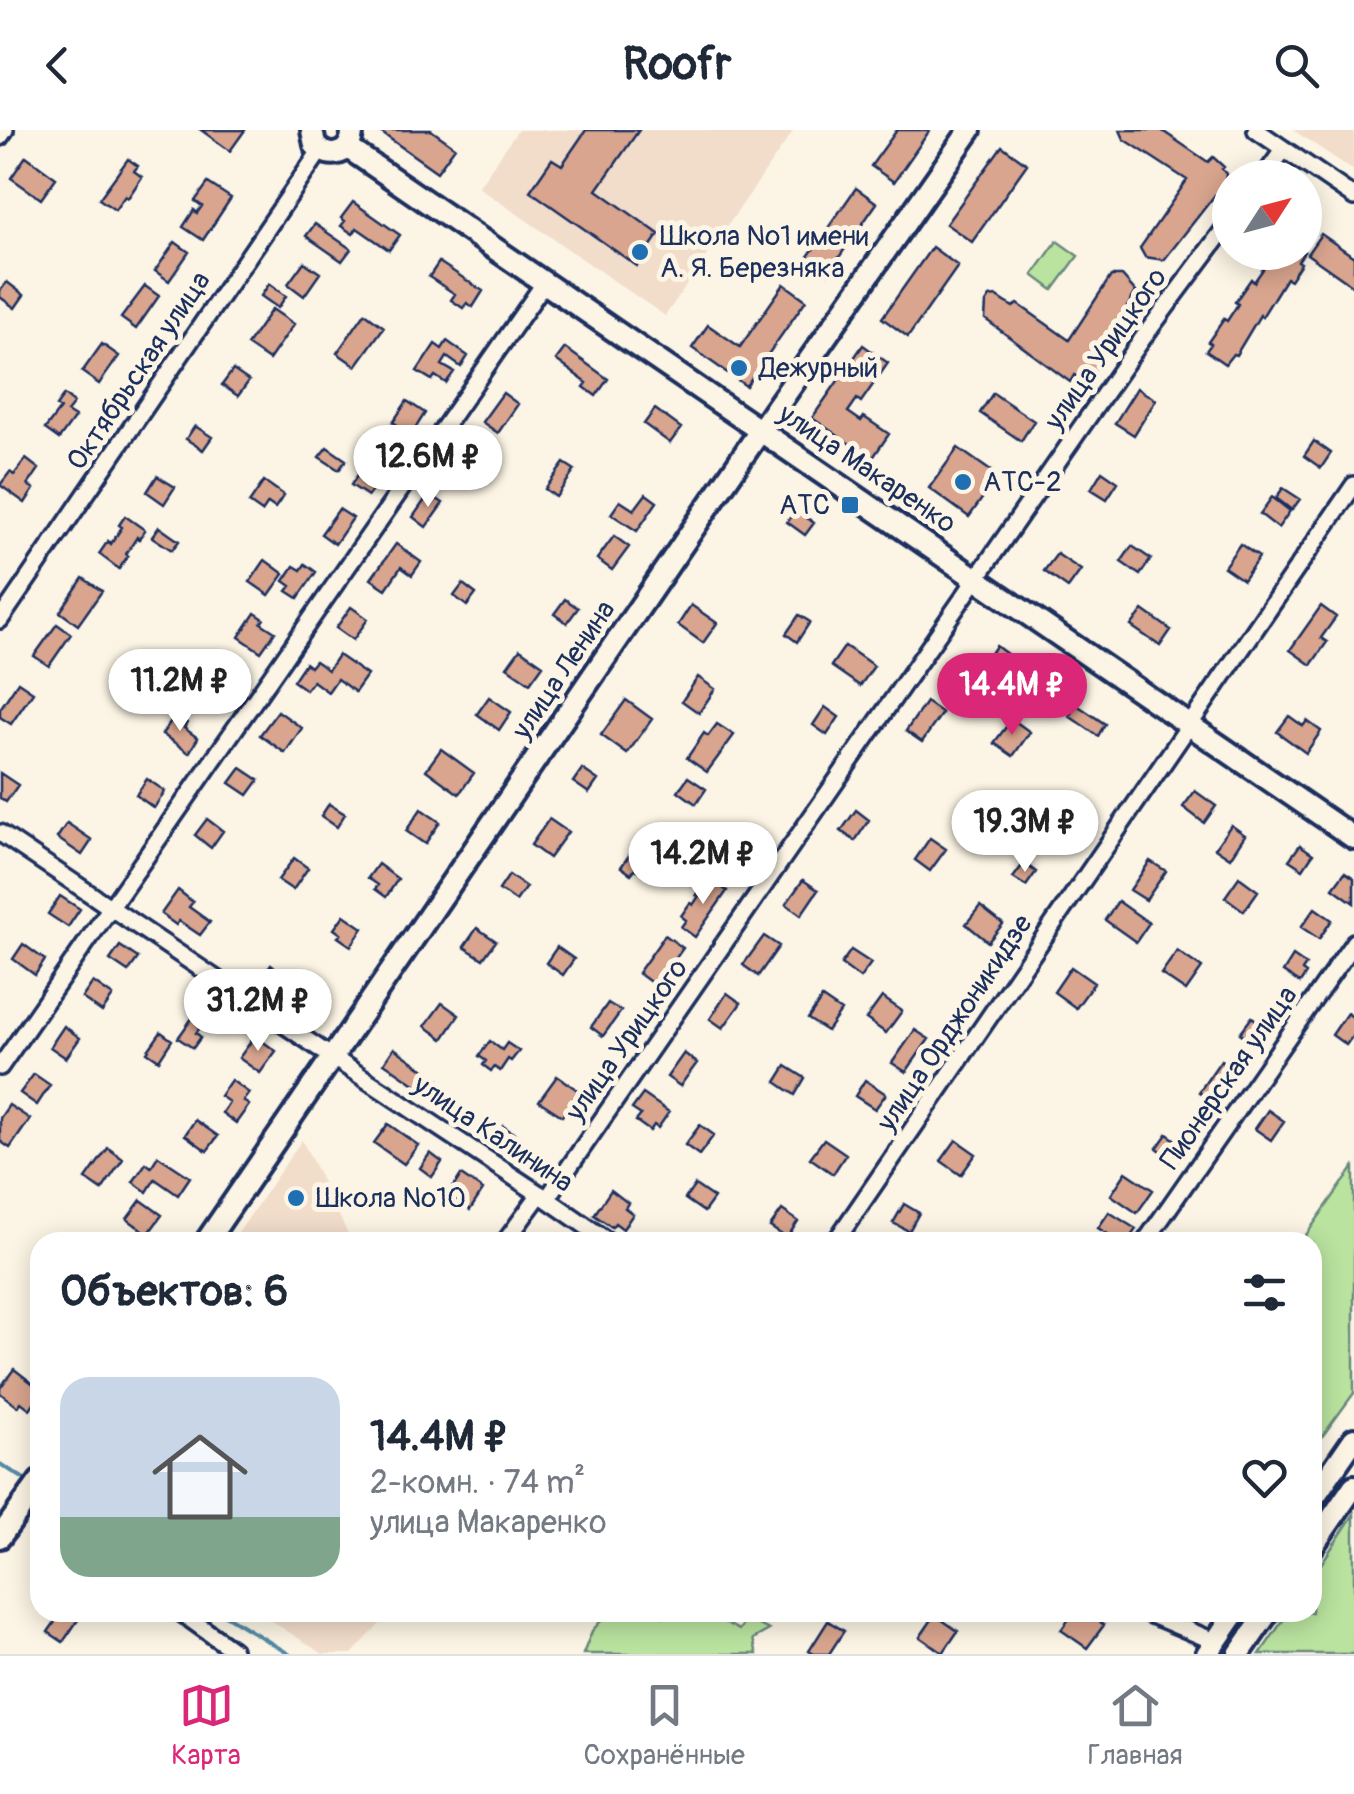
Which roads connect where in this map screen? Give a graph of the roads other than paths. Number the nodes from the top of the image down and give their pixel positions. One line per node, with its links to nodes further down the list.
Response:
1 (5, 130): 5 (street)
2 (312, 130): 8 (main road)
3 (970, 130): 13 (main road, улица Ленина)
4 (1256, 130): 7 (street)
5 (0, 137)
6 (350, 139): 8 (main road); 12 (main road, улица Макаренко)
7 (1284, 149): 9 (street); 10 (street)
8 (320, 151): 16 (street, Октябрьская улица)
9 (1276, 160)
10 (1354, 197)
11 (1212, 245): 15 (street, улица Урицкого)
12 (545, 282): 13 (main road, улица Макаренко); 20 (street)
13 (761, 430): 15 (main road, улица Макаренко); 22 (main road, улица Ленина)
14 (1354, 486): 17 (street, улица Орджоникидзе)
15 (978, 578): 17 (main road, улица Макаренко); 24 (street, улица Урицкого)
16 (0, 620)
17 (1189, 726): 19 (main road, улица Макаренко); 28 (street, улица Орджоникидзе)
18 (0, 834): 20 (street, улица Калинина)
19 (1354, 838)
20 (110, 908): 22 (street, улица Калинина); 23 (street)
21 (1354, 942): 29 (street, Пионерская улица)
22 (332, 1057): 24 (street, улица Калинина); 25 (main road, улица Ленина)
23 (0, 1067)
24 (544, 1196): 26 (street, улица Урицкого); 27 (street, улица Калинина)
25 (213, 1232)
26 (513, 1232)
27 (595, 1232)
28 (842, 1232)
29 (1152, 1232)
30 (1354, 1440): 31 (main road)
31 (1322, 1486)
32 (1354, 1486): 34 (main road)
33 (30, 1508): 35 (main road)
34 (1322, 1532)
35 (0, 1537)
36 (193, 1622): 41 (street)
37 (1163, 1622): 40 (street)
38 (1229, 1622): 40 (main road)
39 (1261, 1622): 42 (main road)
40 (1211, 1648)
41 (231, 1652)
42 (1239, 1654)

